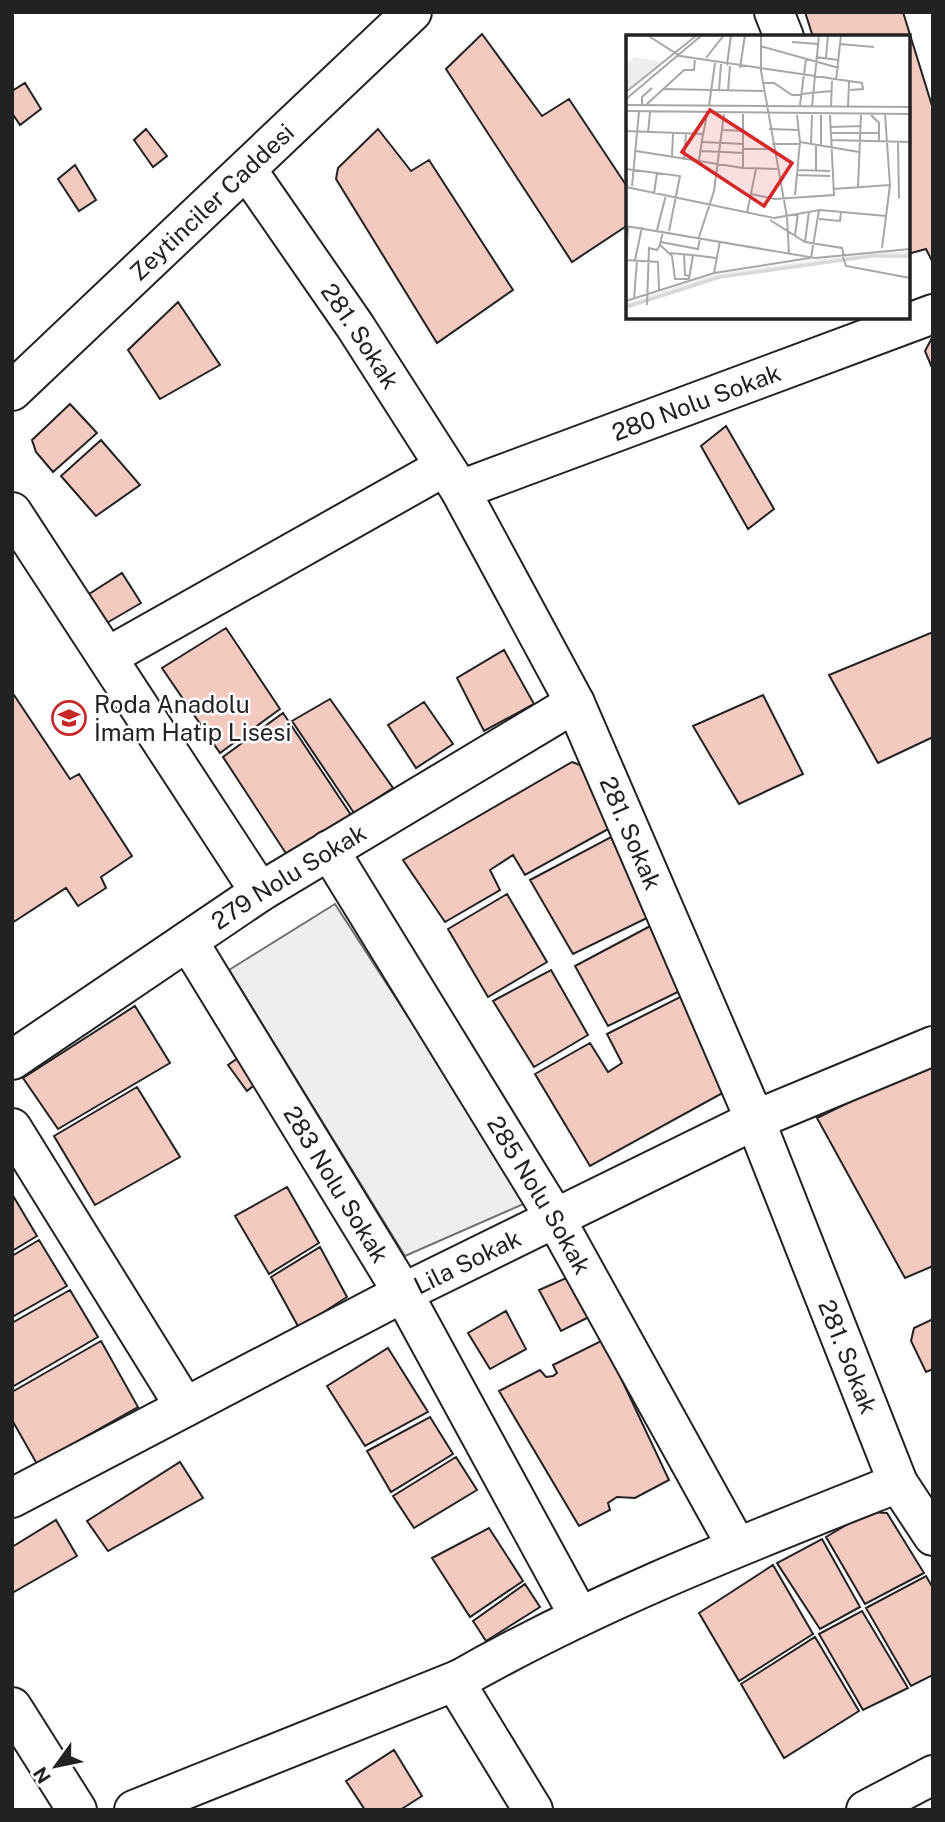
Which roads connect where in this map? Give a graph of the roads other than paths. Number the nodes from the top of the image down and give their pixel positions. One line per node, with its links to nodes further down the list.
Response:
1 (774, 12): 3 (street)
2 (396, 19): 4 (street, Zeytinciler Caddesi)
3 (783, 35)
4 (247, 170): 6 (street, Zeytinciler Caddesi); 7 (street, 281. Sokak)
5 (909, 318): 7 (street, 280 Nolu Sokak)
6 (12, 391)
7 (452, 478): 9 (street, 280 Nolu Sokak); 10 (street, 281. Sokak)
8 (12, 512): 9 (street)
9 (107, 657): 12 (street)
10 (575, 703): 11 (street, 279 Nolu Sokak); 16 (street, 281. Sokak)
11 (329, 850): 12 (street, 279 Nolu Sokak); 18 (street, 285 Nolu Sokak)
12 (260, 892): 13 (street, 279 Nolu Sokak)
13 (188, 941): 15 (street, 279 Nolu Sokak); 19 (street, 283 Nolu Sokak)
14 (933, 1046): 16 (street, Lila Sokak)
15 (12, 1060)
16 (755, 1120): 18 (street, Lila Sokak); 21 (street, 281. Sokak)
17 (12, 1128): 20 (street)
18 (555, 1218): 19 (street, Lila Sokak); 24 (street, 285 Nolu Sokak)
19 (402, 1293): 20 (street, Lila Sokak); 25 (street, 283 Nolu Sokak)
20 (185, 1407): 22 (street, Lila Sokak)
21 (898, 1483): 23 (street, 281. Sokak); 24 (street)
22 (12, 1498)
23 (933, 1536)
24 (737, 1546): 25 (street)
25 (579, 1616): 26 (street)
26 (459, 1680): 30 (street); 31 (street)
27 (12, 1707): 29 (street)
28 (933, 1775): 32 (street)
29 (77, 1810)
30 (134, 1810)
31 (533, 1810)
32 (866, 1810)

